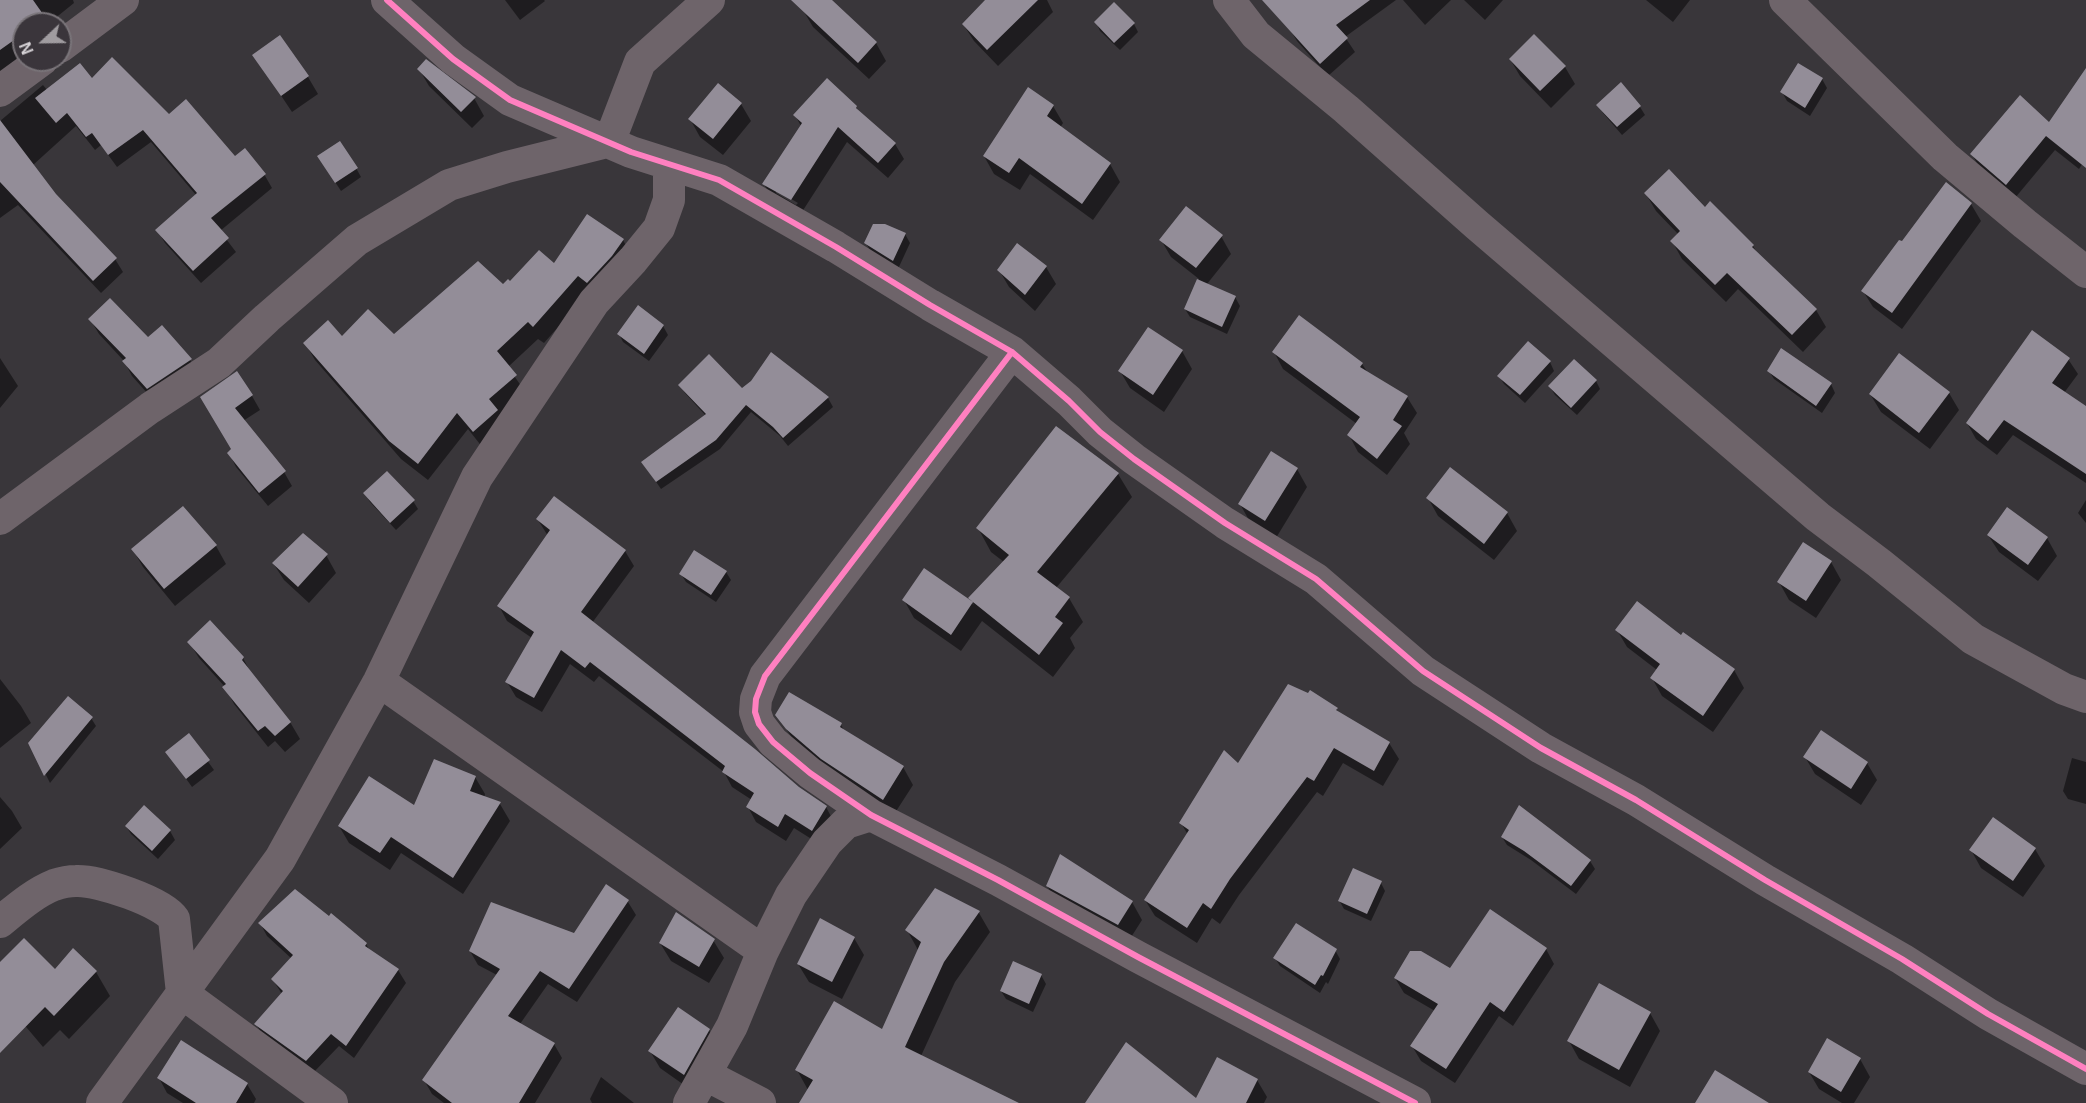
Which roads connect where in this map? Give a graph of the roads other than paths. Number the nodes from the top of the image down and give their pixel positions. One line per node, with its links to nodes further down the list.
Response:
1 (123, 0): 6 (street)
2 (387, 0): 9 (street)
3 (1229, 0): 15 (street)
4 (1785, 0): 11 (street)
5 (701, 2): 9 (street)
6 (72, 37)
7 (26, 72): 8 (street)
8 (0, 91)
9 (607, 142): 10 (street); 13 (street)
10 (669, 165): 12 (street); 14 (street)
11 (2086, 272)
12 (1012, 352): 16 (street); 20 (street)
13 (0, 519)
14 (380, 681): 18 (street); 19 (street)
15 (2086, 697)
16 (871, 815): 18 (street); 26 (street)
17 (0, 922): 19 (street)
18 (763, 951): 21 (street)
19 (182, 993): 22 (street); 23 (street)
20 (2086, 1069)
21 (706, 1075): 24 (street); 25 (street)
22 (102, 1103)
23 (332, 1103)
24 (689, 1103)
25 (760, 1103)
26 (1415, 1103)

